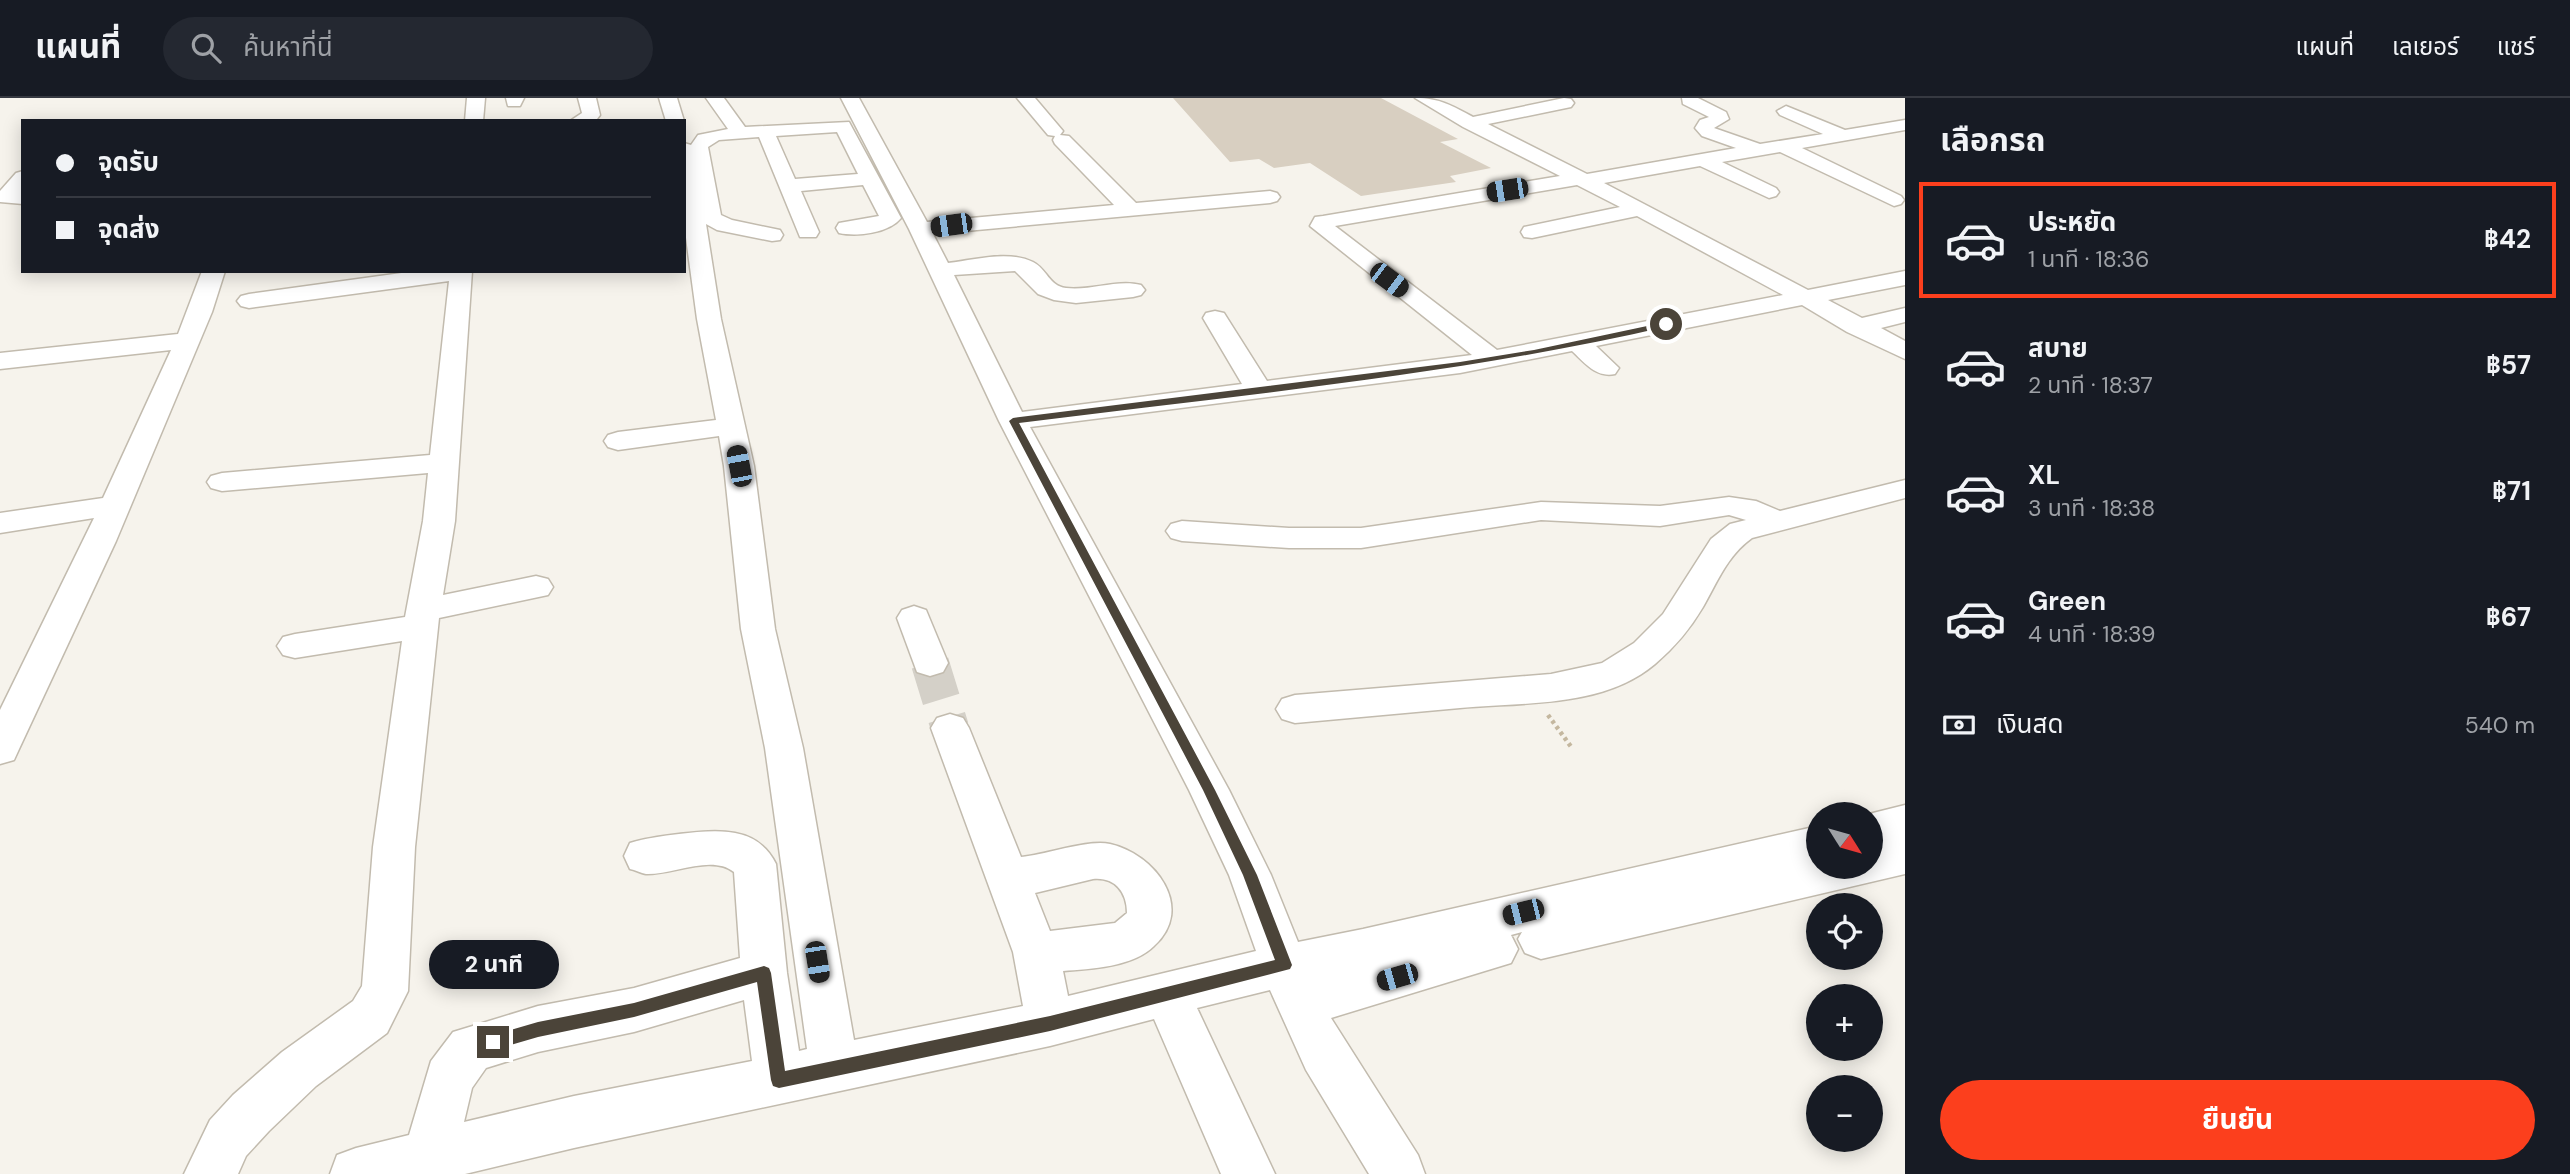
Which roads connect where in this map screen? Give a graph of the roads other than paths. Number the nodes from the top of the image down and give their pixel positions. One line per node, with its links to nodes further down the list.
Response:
1 (476, 98): 12 (street)
2 (587, 98): 13 (street)
3 (667, 98): 14 (street)
4 (715, 98): 17 (street)
5 (850, 98): 39 (street)
6 (1026, 98): 36 (street)
7 (1424, 98): 11 (street)
8 (1689, 100): 21 (street)
9 (1565, 103): 11 (street)
10 (1786, 111): 18 (street)
11 (1460, 118): 19 (street)
12 (474, 119)
13 (583, 119)
14 (674, 119)
15 (1905, 125): 18 (street)
16 (765, 131): 17 (street); 27 (street); 29 (street)
17 (740, 133): 42 (street)
18 (1841, 135): 20 (street)
19 (1501, 138): 24 (street); 25 (street)
20 (1782, 146): 21 (street); 34 (street)
21 (1759, 150): 22 (street)
22 (1703, 160): 25 (street); 30 (street)
23 (686, 163): 43 (street)
24 (1550, 164): 28 (street); 31 (street)
25 (1614, 175): 28 (street)
26 (21, 179): 33 (street)
27 (870, 179): 29 (street); 40 (street)
28 (1583, 179): 37 (street); 58 (street)
29 (787, 186): 40 (street)
30 (1769, 192)
31 (1386, 196)
32 (1270, 197): 36 (street)
33 (21, 198)
34 (1894, 200)
35 (1565, 208): 38 (street)
36 (1130, 209): 39 (street)
37 (1640, 209): 38 (street); 50 (street)
38 (1590, 219): 41 (street)
39 (920, 229): 44 (street)
40 (802, 232): 42 (street)
41 (1532, 232)
42 (772, 235): 43 (street)
43 (698, 244): 65 (street)
44 (940, 270): 49 (street); 64 (street)
45 (213, 273): 55 (street)
46 (454, 273): 51 (street)
47 (461, 273): 67 (street)
48 (1905, 278): 50 (street)
49 (1133, 290)
50 (1801, 296): 54 (street); 56 (street)
51 (248, 301)
52 (1905, 315): 54 (street)
53 (1215, 318): 62 (street)
54 (1856, 327): 57 (street)
55 (187, 341): 59 (street); 70 (street)
56 (1578, 343): 58 (street); 60 (street)
57 (1905, 351)
58 (1493, 359): 61 (street)
59 (0, 361)
60 (1606, 368)
61 (1345, 379): 62 (street); 63 (street)
62 (1258, 390): 64 (street)
63 (1276, 410)
64 (1013, 421): 94 (street)
65 (731, 426): 66 (street); 97 (street)
66 (618, 441)
67 (443, 463): 68 (street); 75 (street)
68 (222, 482)
69 (1905, 489): 71 (street)
70 (116, 506): 72 (street); 81 (street)
71 (1775, 521): 73 (street); 79 (street)
72 (0, 523)
73 (1182, 531)
74 (536, 587): 75 (street)
75 (422, 618): 77 (street); 100 (street)
76 (914, 618): 78 (street)
77 (295, 646)
78 (930, 663)
79 (1295, 709)
80 (950, 727): 88 (street)
81 (0, 749)
82 (1905, 822): 83 (street)
83 (1883, 827)
84 (1806, 845): 94 (street)
85 (645, 856): 93 (street)
86 (1905, 856): 87 (street)
87 (1883, 861)
88 (1007, 877): 92 (street); 92 (street)
89 (1806, 879): 90 (street)
90 (1541, 939)
91 (1495, 949): 94 (street)
92 (1036, 952): 96 (street)
93 (764, 973): 98 (street); 99 (street)
94 (1292, 985): 95 (street); 103 (street)
95 (1166, 993): 96 (street); 102 (street)
96 (1050, 1023): 97 (street)
97 (834, 1069): 98 (street)
98 (779, 1080): 99 (street)
99 (430, 1156): 101 (street)
100 (210, 1174)
101 (356, 1174)
102 (1249, 1174)
103 (1399, 1174)

